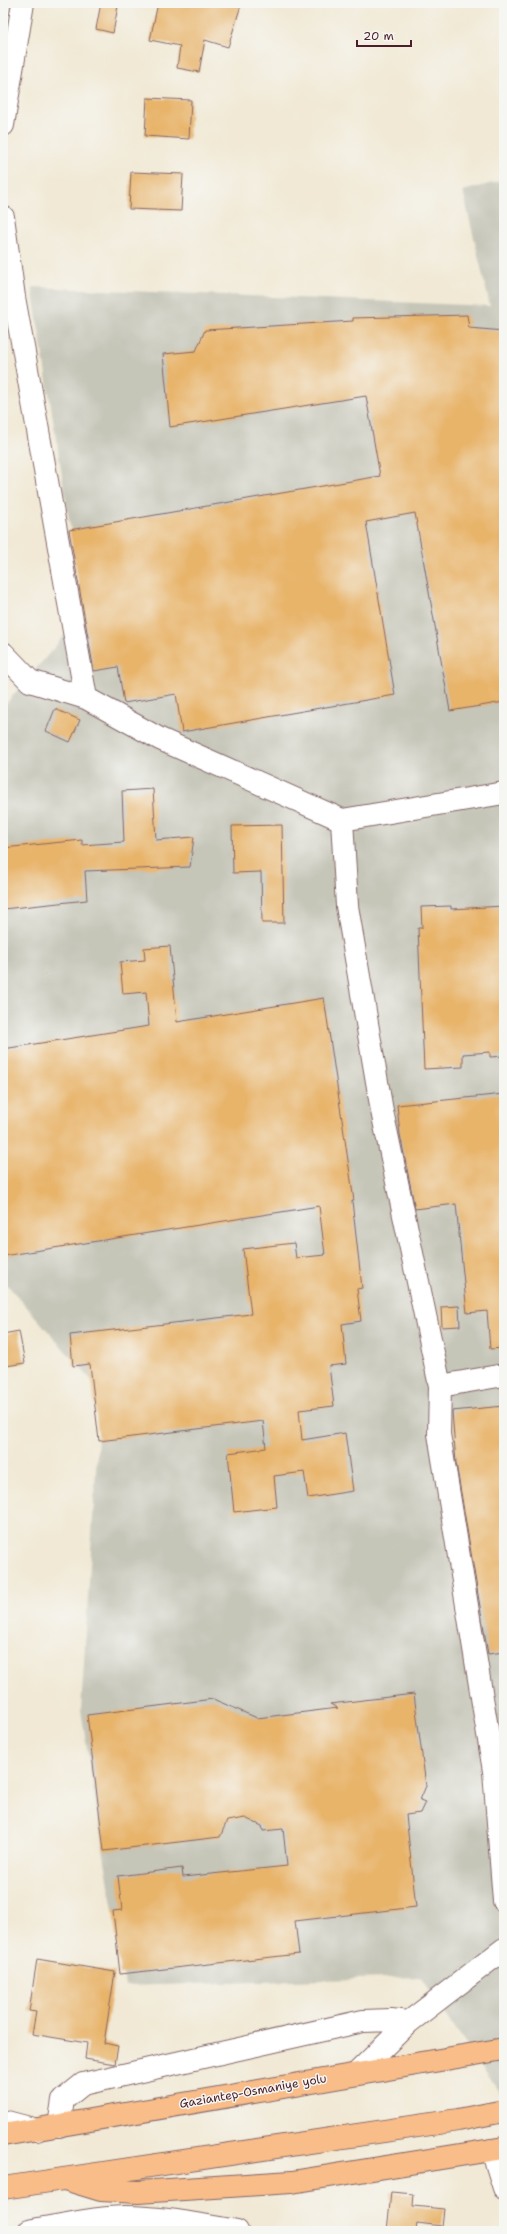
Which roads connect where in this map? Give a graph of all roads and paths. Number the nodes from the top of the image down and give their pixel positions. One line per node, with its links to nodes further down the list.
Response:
1 (23, 3): 2 (street)
2 (3, 125)
3 (3, 217): 5 (street)
4 (3, 653): 5 (street)
5 (86, 698): 7 (street)
6 (504, 793): 7 (street)
7 (342, 820): 9 (street)
8 (504, 1375): 9 (street)
9 (440, 1386): 10 (street)
10 (504, 1901)
11 (504, 1949): 12 (street)
12 (409, 2022): 14 (street); 17 (street)
13 (504, 2049): 14 (highway, Gaziantep-Osmaniye yolu)
14 (357, 2073): 17 (highway, Gaziantep-Osmaniye yolu)
15 (504, 2111): 21 (highway)
16 (3, 2120): 18 (street)
17 (59, 2126): 18 (highway, Gaziantep-Osmaniye yolu)
18 (36, 2130): 19 (highway, Gaziantep-Osmaniye yolu)
19 (3, 2135)
20 (498, 2149): 21 (highway); 23 (street)
21 (64, 2178): 22 (highway)
22 (3, 2188)
23 (504, 2188)
24 (29, 2231): 25 (street)
25 (237, 2231)

